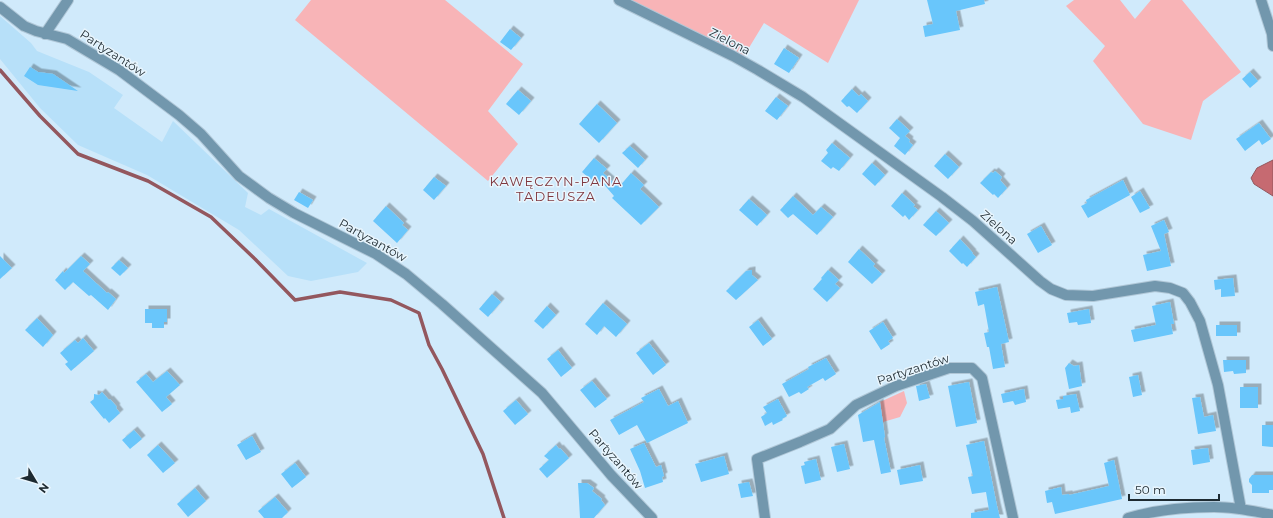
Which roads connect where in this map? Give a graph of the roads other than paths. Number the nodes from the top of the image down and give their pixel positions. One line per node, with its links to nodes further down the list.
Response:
1 (68, 0): 5 (street)
2 (619, 0): 7 (street, Zielona)
3 (1261, 0): 6 (street)
4 (0, 7): 5 (street, Partyzantów)
5 (45, 34): 9 (street, Partyzantów)
6 (1273, 46)
7 (1241, 509): 8 (street); 12 (street)
8 (1273, 515)
9 (652, 518)
10 (765, 518): 11 (street, Partyzantów)
11 (1013, 518)
12 (1128, 518)

